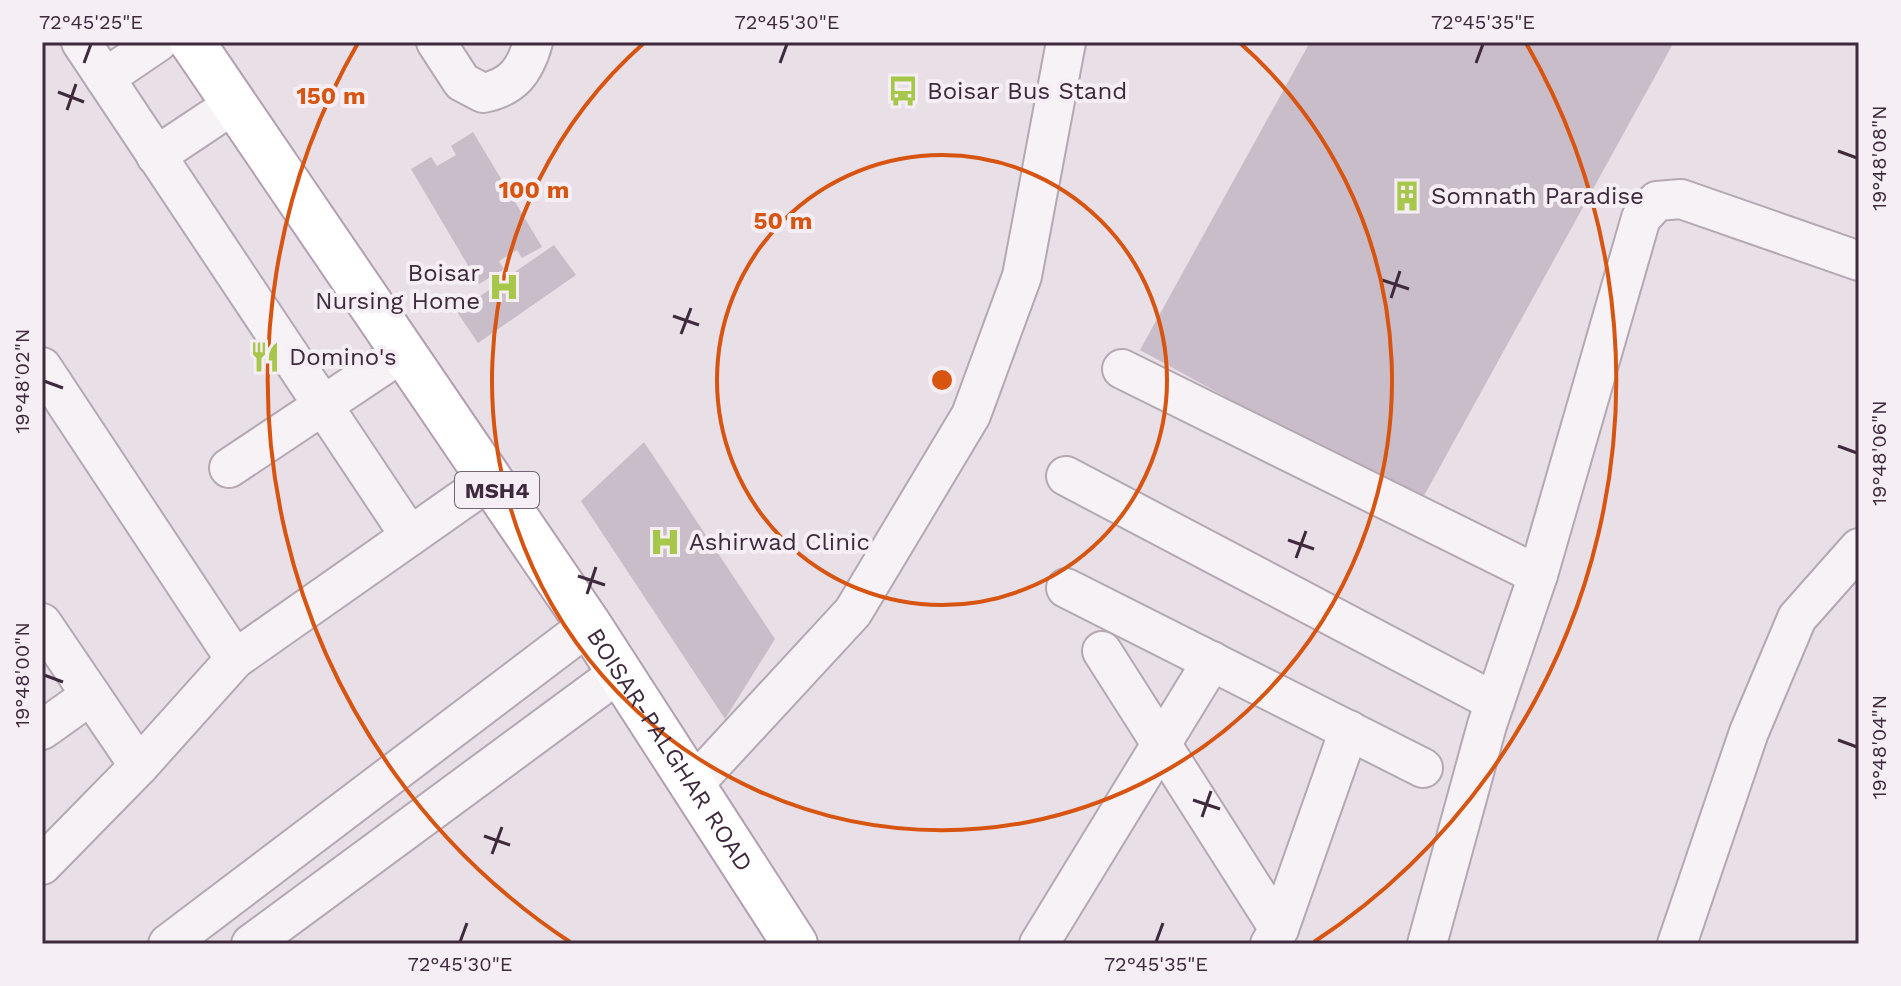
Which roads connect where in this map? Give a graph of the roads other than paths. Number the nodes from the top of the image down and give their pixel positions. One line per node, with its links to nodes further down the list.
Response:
1 (81, 42): 7 (street)
2 (158, 42): 7 (street)
3 (192, 42): 8 (main road, BOISAR-PALGHAR ROAD / MSH4)
4 (436, 42): 5 (street)
5 (533, 42)
6 (1066, 42): 35 (street)
7 (105, 78): 9 (street)
8 (234, 104): 9 (street); 11 (main road, BOISAR-PALGHAR ROAD / MSH4)
9 (156, 156): 14 (street)
10 (1859, 261): 20 (street)
11 (403, 352): 14 (street); 17 (main road, BOISAR-PALGHAR ROAD / MSH4)
12 (42, 367): 25 (street)
13 (1122, 369): 20 (street)
14 (323, 405): 15 (street); 18 (street)
15 (229, 468)
16 (1066, 476): 29 (street)
17 (490, 480): 18 (street); 23 (main road, BOISAR-PALGHAR ROAD / MSH4)
18 (410, 536): 25 (street)
19 (1859, 548): 43 (street)
20 (1538, 575): 29 (street)
21 (1066, 588): 26 (street)
22 (42, 623): 28 (street)
23 (589, 625): 27 (main road, BOISAR-PALGHAR ROAD / MSH4); 37 (street)
24 (1102, 651): 32 (street)
25 (235, 659): 33 (street)
26 (1212, 661): 31 (street); 32 (street)
27 (620, 672): 35 (main road, BOISAR-PALGHAR ROAD / MSH4); 39 (street)
28 (91, 695): 30 (street); 33 (street)
29 (1495, 702): 42 (street)
30 (42, 730)
31 (1349, 730): 34 (street); 38 (street)
32 (1162, 744): 38 (street); 41 (street)
33 (139, 766): 36 (street)
34 (1423, 768)
35 (694, 784): 40 (main road, BOISAR-PALGHAR ROAD / MSH4)
36 (42, 865)
37 (191, 937)
38 (1273, 940)
39 (251, 944)
40 (795, 944)
41 (1039, 944)
42 (1427, 944)
43 (1677, 944)

